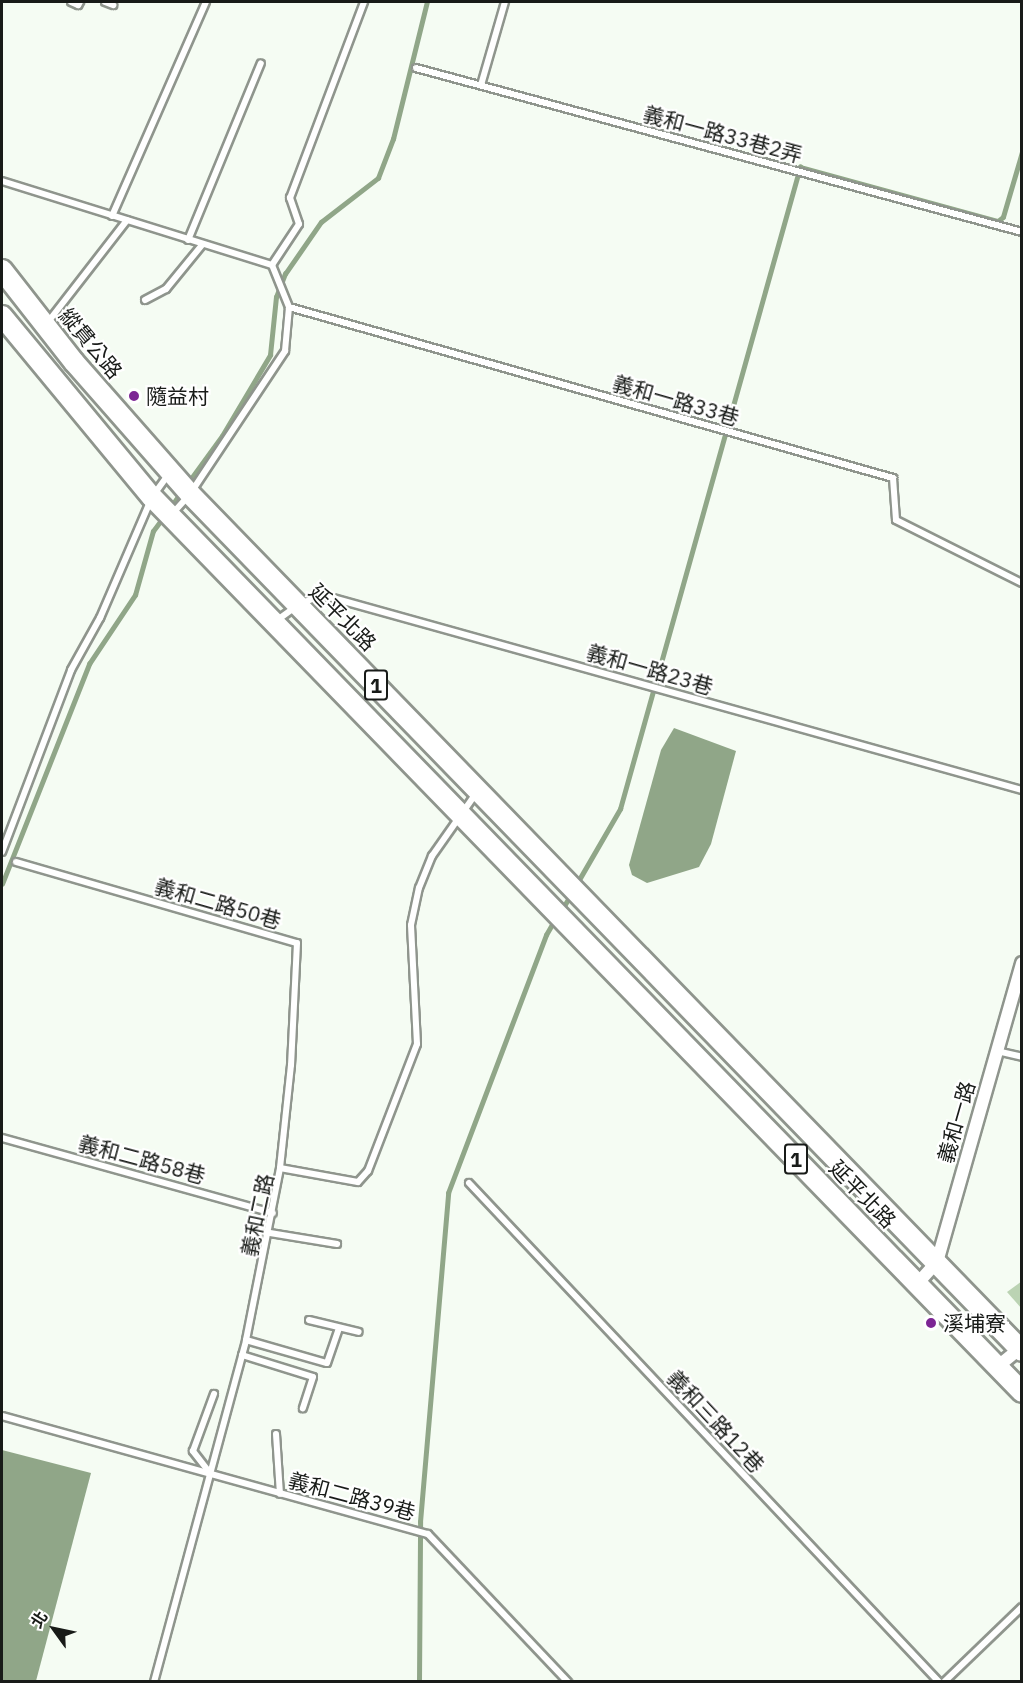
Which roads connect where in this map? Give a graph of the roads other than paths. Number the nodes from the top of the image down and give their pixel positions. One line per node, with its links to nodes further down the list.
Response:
1 (71, 2): 2 (lane)
2 (80, 2)
3 (105, 2): 7 (lane)
4 (206, 2): 12 (lane)
5 (364, 2): 17 (lane)
6 (505, 2): 10 (lane)
7 (113, 5)
8 (261, 63): 15 (lane)
9 (416, 68): 10 (lane, 義和一路33巷2弄)
10 (481, 85): 14 (lane, 義和一路33巷2弄)
11 (2, 181): 12 (lane)
12 (112, 216): 13 (lane)
13 (126, 220): 15 (lane); 22 (lane)
14 (1022, 232)
15 (188, 240): 16 (lane)
16 (202, 245): 17 (lane); 19 (lane)
17 (273, 266): 20 (lane)
18 (2, 270): 22 (main road, 縱貫公路 / 1)
19 (145, 300)
20 (289, 307): 26 (lane); 29 (lane, 義和一路33巷)
21 (2, 316): 24 (main road, 1)
22 (45, 326): 23 (main road, 縱貫公路 / 1)
23 (74, 362): 24 (main road); 25 (main road, 縱貫公路 / 1)
24 (54, 380): 27 (main road, 1)
25 (170, 473): 26 (main road, 1); 27 (lane)
26 (190, 494): 28 (lane); 30 (main road, 延平北路 / 1)
27 (152, 497): 28 (main road, 1); 35 (lane)
28 (171, 516): 31 (main road, 1)
29 (1022, 583)
30 (298, 605): 31 (lane, 義和一路23巷); 32 (main road, 延平北路 / 1); 33 (lane, 義和一路23巷)
31 (275, 622): 34 (main road, 1)
32 (479, 789): 34 (lane, 義和二路); 46 (main road, 延平北路 / 1)
33 (1022, 790)
34 (460, 812): 41 (lane, 義和二路); 47 (main road, 延平北路 / 1)
35 (2, 852)
36 (16, 862): 41 (lane, 義和二路50巷)
37 (1022, 963): 38 (street, 義和一路)
38 (997, 1051): 39 (lane); 46 (street, 義和一路)
39 (1022, 1057)
40 (2, 1138): 43 (lane, 義和二路58巷)
41 (280, 1168): 43 (lane, 義和二路)
42 (469, 1183): 65 (lane, 義和三路12巷)
43 (273, 1213): 44 (lane, 義和二路)
44 (270, 1233): 45 (lane); 51 (lane, 義和二路)
45 (337, 1244)
46 (937, 1262): 47 (street, 義和一路); 52 (main road, 延平北路 / 1)
47 (917, 1284): 54 (main road, 延平北路 / 1)
48 (309, 1320): 49 (lane)
49 (339, 1328): 50 (lane); 51 (lane)
50 (359, 1332)
51 (246, 1340): 53 (lane, 義和二路)
52 (1021, 1349): 54 (street)
53 (242, 1355): 57 (lane); 60 (lane, 義和二路)
54 (997, 1367): 55 (main road, 延平北路 / 1)
55 (1022, 1392)
56 (214, 1394): 60 (lane)
57 (303, 1408)
58 (2, 1416): 60 (lane, 義和二路39巷)
59 (276, 1434): 61 (lane)
60 (211, 1474): 61 (lane, 義和二路39巷); 63 (lane, 義和二路)
61 (279, 1494): 64 (lane, 義和二路39巷)
62 (1022, 1607): 65 (lane)
63 (154, 1682)
64 (568, 1682)
65 (941, 1682)

